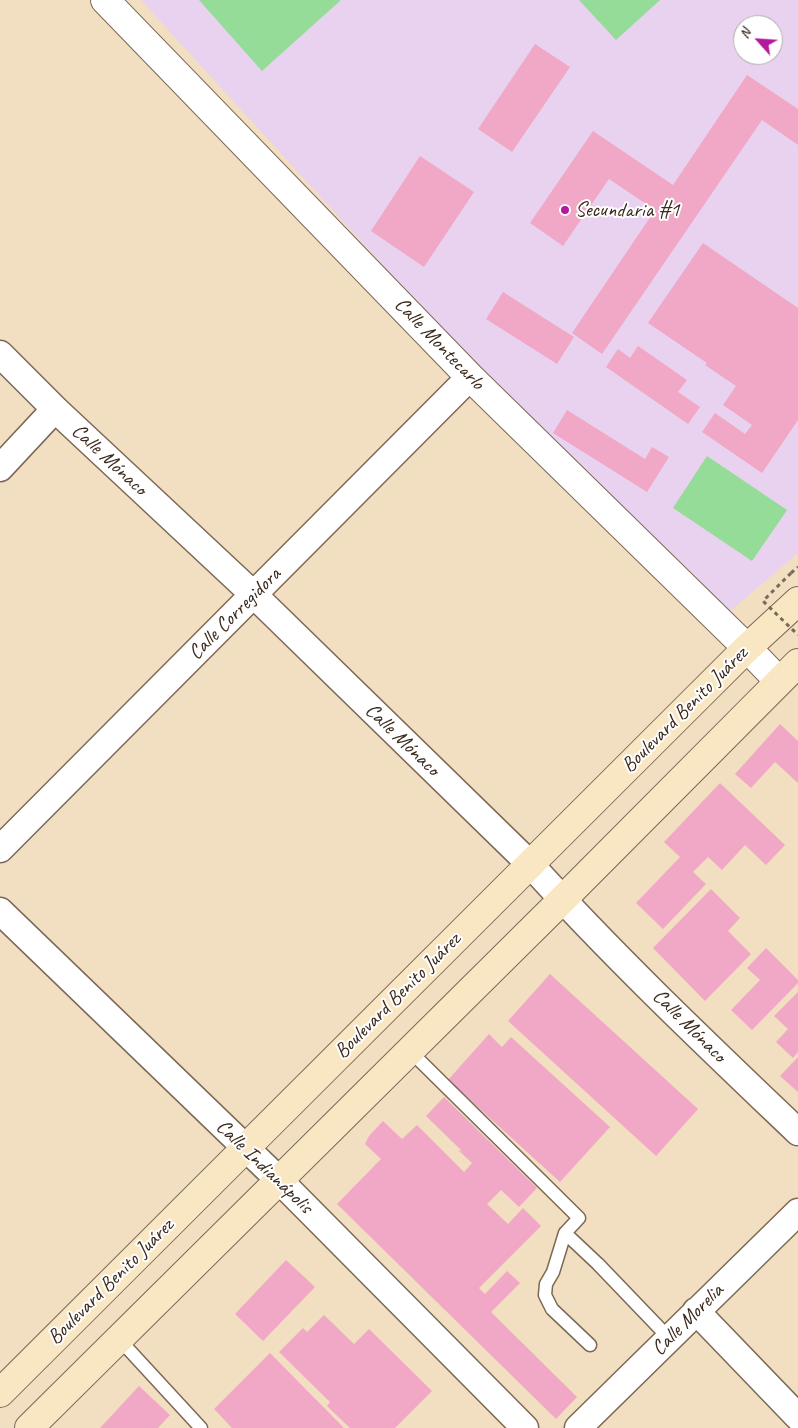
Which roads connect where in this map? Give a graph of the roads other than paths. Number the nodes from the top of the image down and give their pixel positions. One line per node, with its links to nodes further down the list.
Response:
1 (105, 0): 3 (street, Calle Montecarlo)
2 (0, 354): 4 (street, Calle Mónaco)
3 (470, 377): 6 (street, Calle Corregidora); 8 (street, Calle Montecarlo)
4 (55, 410): 5 (street); 6 (street, Calle Mónaco)
5 (0, 468)
6 (254, 595): 10 (street, Calle Corregidora); 11 (street, Calle Mónaco)
7 (798, 602): 8 (main road, Boulevard Benito Juárez)
8 (747, 648): 9 (street, Calle Montecarlo); 11 (main road, Boulevard Benito Juárez)
9 (789, 672): 12 (main road)
10 (0, 850)
11 (530, 864): 12 (street, Calle Mónaco); 16 (main road, Boulevard Benito Juárez)
12 (562, 900): 14 (main road); 15 (street, Calle Mónaco)
13 (0, 911): 16 (street, Calle Indianápolis)
14 (410, 1051): 17 (main road); 19 (lane)
15 (798, 1132)
16 (245, 1148): 17 (street, Calle Indianápolis); 24 (main road, Boulevard Benito Juárez)
17 (279, 1180): 22 (main road); 28 (street, Calle Indianápolis)
18 (798, 1212): 20 (street, Calle Morelia)
19 (565, 1233): 21 (lane); 23 (lane)
20 (696, 1311): 21 (street, Calle Morelia); 25 (street)
21 (670, 1338): 29 (street, Calle Morelia)
22 (119, 1339): 26 (main road); 27 (lane)
23 (590, 1345)
24 (0, 1393)
25 (798, 1417)
26 (29, 1428)
27 (201, 1428)
28 (525, 1428)
29 (578, 1428)

